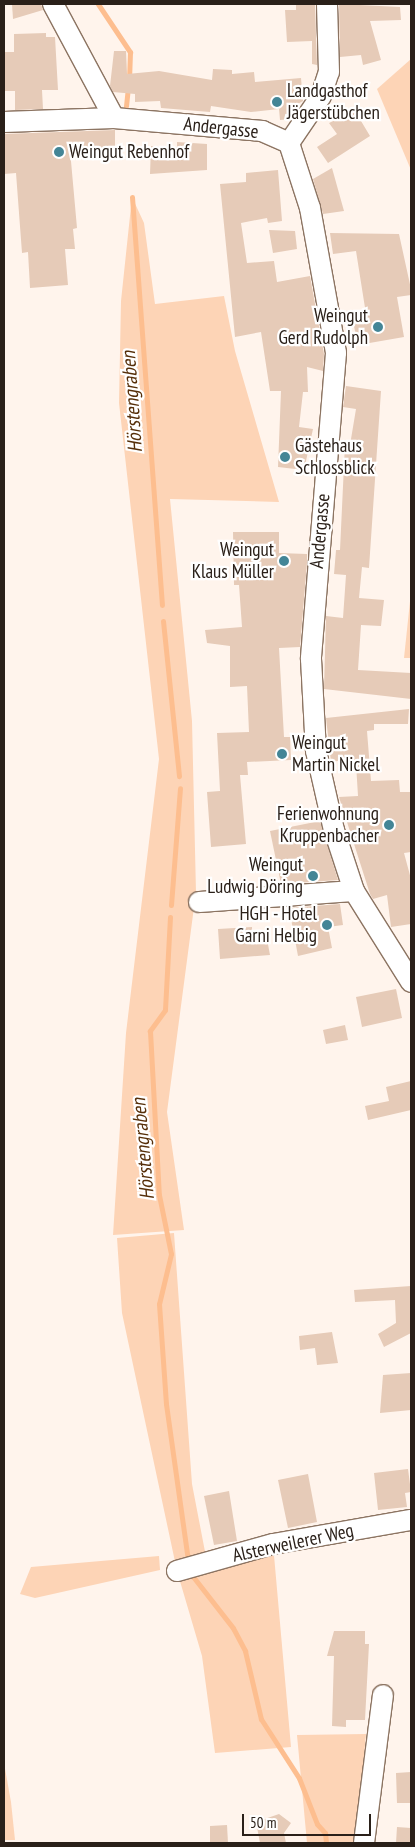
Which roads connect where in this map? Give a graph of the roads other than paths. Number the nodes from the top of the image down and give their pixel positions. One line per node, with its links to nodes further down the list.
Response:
1 (53, 4): 3 (street)
2 (327, 4): 5 (street)
3 (114, 118): 4 (street, Andergasse); 5 (street, Andergasse)
4 (4, 122)
5 (289, 143): 6 (street, Andergasse)
6 (354, 891): 7 (street); 8 (street, Andergasse)
7 (198, 902)
8 (411, 980)
9 (411, 1520): 10 (street, Alsterweilerer Weg)
10 (176, 1571)
11 (383, 1695): 12 (street)
12 (364, 1843)

